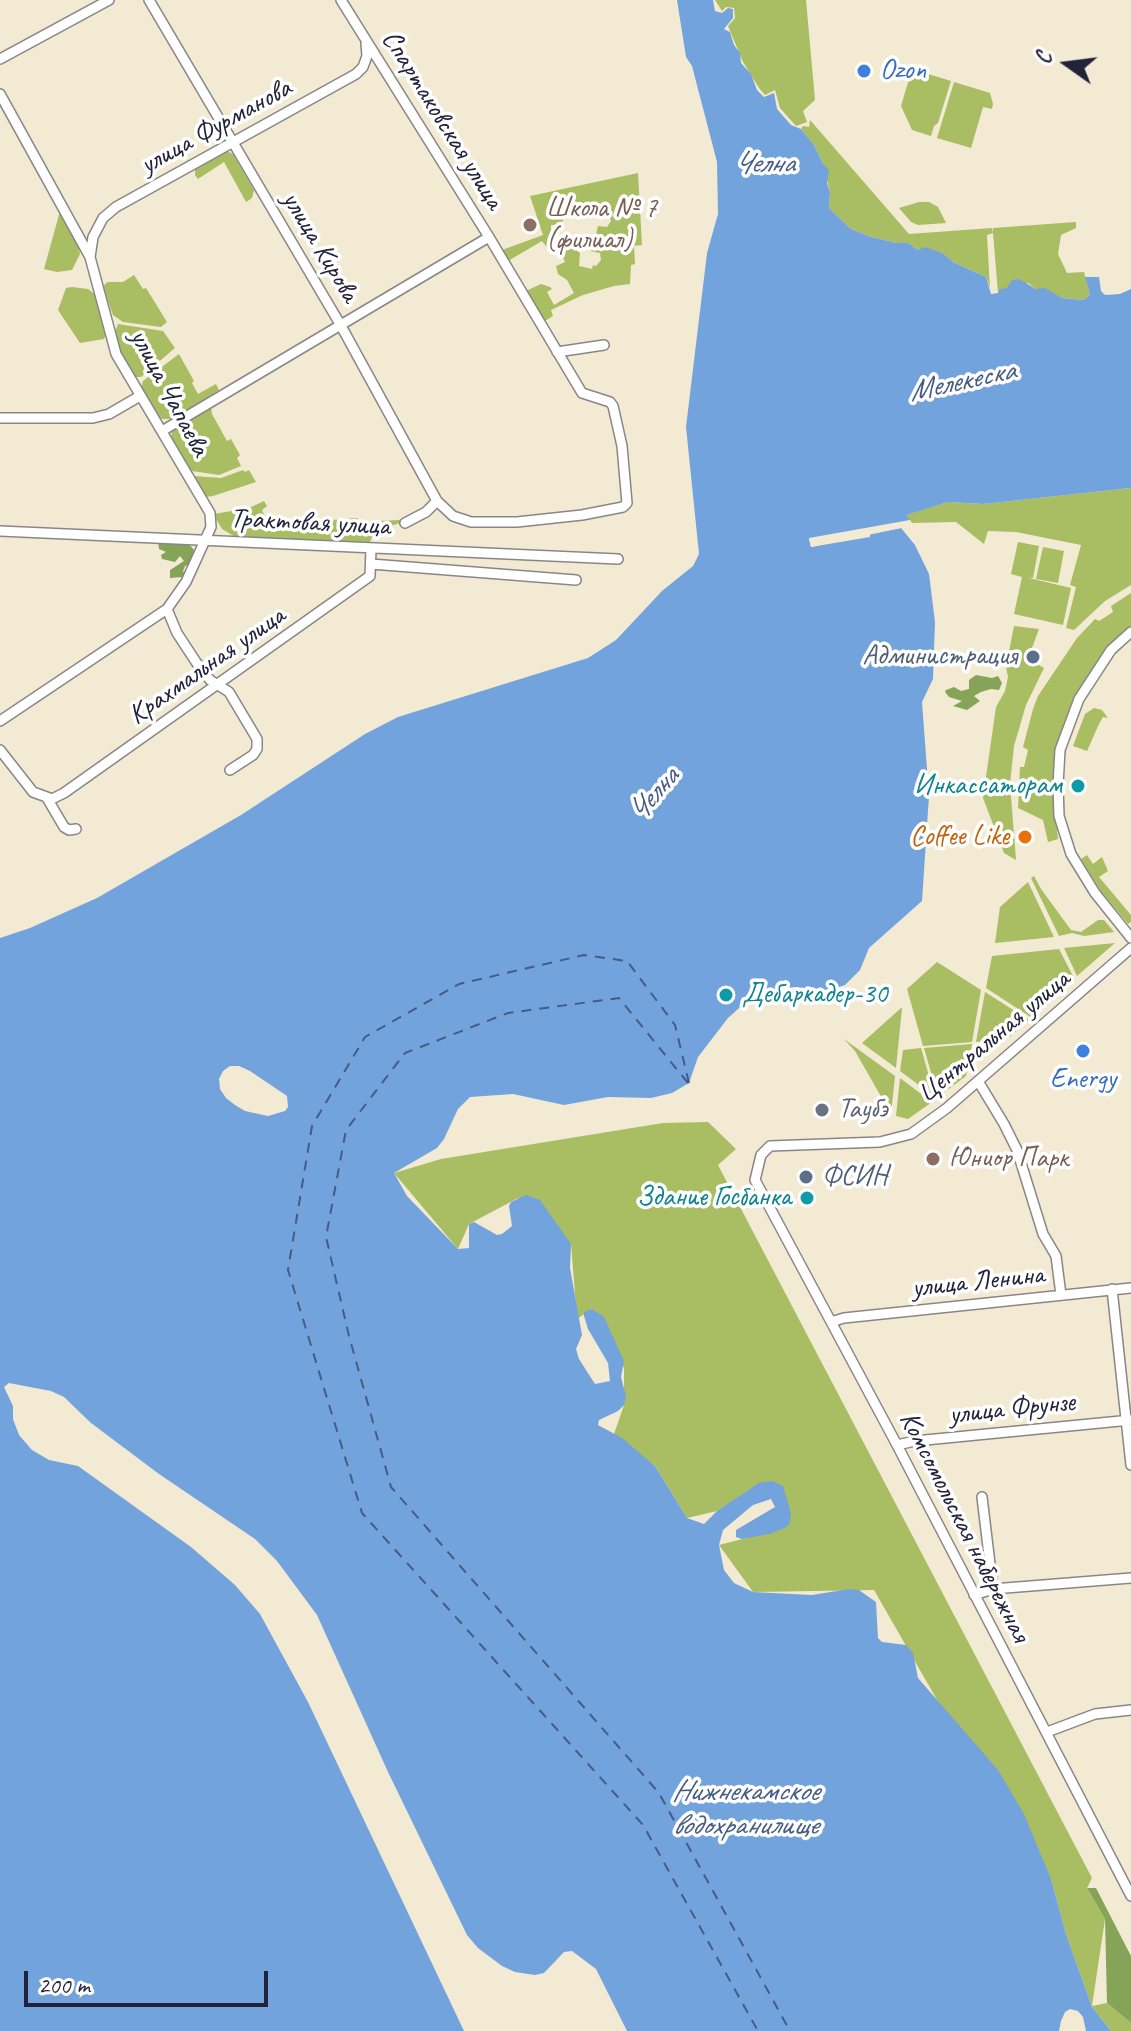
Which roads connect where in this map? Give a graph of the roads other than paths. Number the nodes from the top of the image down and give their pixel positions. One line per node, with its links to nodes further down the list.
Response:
1 (109, 0): 5 (street)
2 (149, 0): 7 (street, улица Кирова)
3 (341, 0): 4 (street, Спартаковская улица)
4 (365, 40): 7 (street, улица Фурманова); 8 (street, Спартаковская улица)
5 (0, 59)
6 (0, 94): 9 (street, улица Чапаева)
7 (232, 144): 9 (street, улица Фурманова); 10 (street, улица Кирова)
8 (489, 237): 10 (street); 12 (street, Спартаковская улица)
9 (90, 257): 13 (street, улица Чапаева)
10 (340, 324): 15 (street); 16 (street, улица Кирова)
11 (604, 345): 12 (street)
12 (557, 352): 17 (street, Спартаковская улица)
13 (140, 396): 14 (street); 15 (street, улица Чапаева)
14 (0, 418)
15 (162, 431): 20 (street, улица Чапаева)
16 (437, 501): 17 (street, улица Кирова); 18 (street)
17 (453, 516)
18 (405, 523)
19 (0, 531): 20 (street, Трактовая улица)
20 (204, 540): 21 (street, Трактовая улица); 25 (street)
21 (371, 549): 22 (street, Трактовая улица); 23 (street)
22 (618, 559)
23 (371, 564): 24 (street); 27 (street, Крахмальная улица)
24 (576, 580)
25 (167, 609): 27 (street); 28 (street)
26 (1131, 632): 33 (street)
27 (219, 685): 30 (street); 31 (street, Крахмальная улица)
28 (0, 721)
29 (0, 750): 31 (street)
30 (230, 770)
31 (44, 798): 32 (street)
32 (76, 829)
33 (1131, 938)
34 (1131, 948): 35 (street, Центральная улица)
35 (978, 1081): 36 (street, Центральная улица); 39 (street)
36 (755, 1180): 40 (street, Комсомольская набережная)
37 (1131, 1288): 38 (street, улица Ленина)
38 (1112, 1289): 39 (street, улица Ленина); 41 (street)
39 (1061, 1295): 40 (street, улица Ленина)
40 (831, 1322): 42 (street, Комсомольская набережная)
41 (1128, 1420): 42 (street, улица Фрунзе); 43 (street)
42 (897, 1445): 47 (street, Комсомольская набережная)
43 (1131, 1465)
44 (982, 1497): 46 (street)
45 (1131, 1578): 46 (street)
46 (993, 1589): 47 (street)
47 (974, 1595): 49 (street, Комсомольская набережная)
48 (1131, 1710): 49 (street)
49 (1047, 1732): 50 (street, Комсомольская набережная)
50 (1131, 1896)

